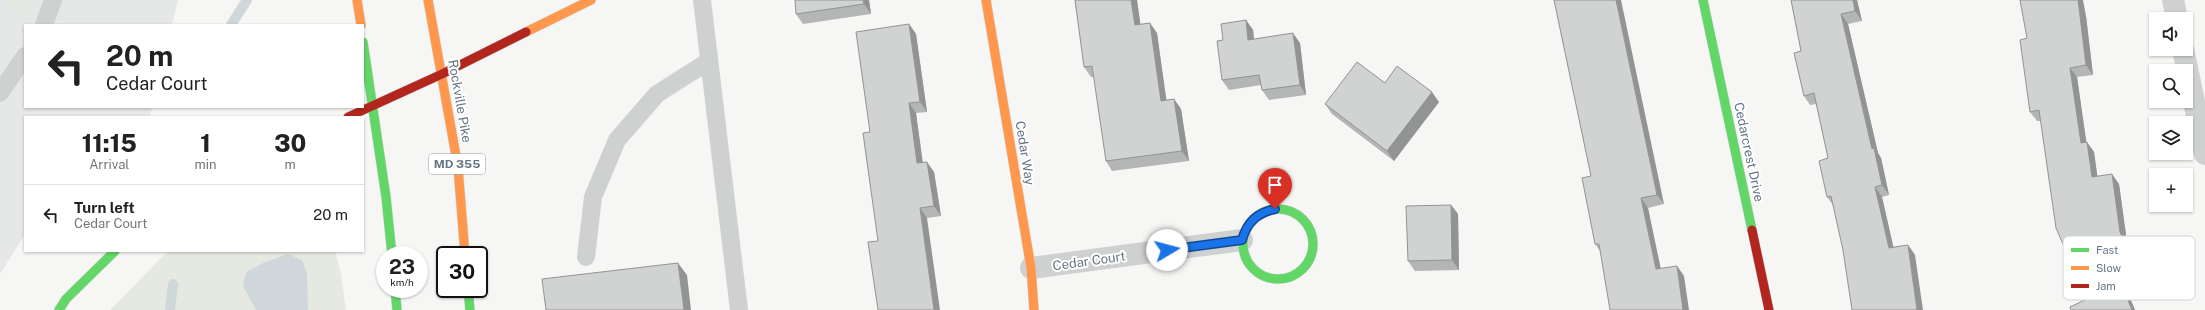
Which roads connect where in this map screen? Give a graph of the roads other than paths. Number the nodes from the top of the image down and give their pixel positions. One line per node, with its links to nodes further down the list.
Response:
1 (53, 0): 10 (lane)
2 (357, 0): 11 (street)
3 (428, 0): 16 (street, Rockville Pike / MD 355)
4 (591, 0): 16 (street)
5 (702, 0): 15 (lane)
6 (986, 0): 26 (street, Cedar Way)
7 (1703, 0): 34 (street, Cedarcrest Drive)
8 (2173, 0): 9 (street)
9 (2176, 12)
10 (44, 24)
11 (360, 24)
12 (364, 49): 18 (street)
13 (2184, 56): 20 (street)
14 (24, 57): 17 (lane)
15 (709, 61): 25 (lane); 32 (lane)
16 (442, 74): 18 (street); 23 (street, Rockville Pike / MD 355)
17 (0, 93)
18 (372, 106): 19 (street); 22 (street)
19 (350, 116)
20 (2205, 154)
21 (1242, 240): 21 (street); 26 (street, Cedar Court)
22 (391, 246)
23 (464, 246)
24 (114, 252): 29 (street)
25 (586, 257)
26 (1031, 268): 33 (street, Cedar Way)
27 (396, 298): 30 (street)
28 (469, 298): 31 (street)
29 (59, 310)
30 (397, 310)
31 (470, 310)
32 (739, 310)
33 (1034, 310)
34 (1769, 310)

